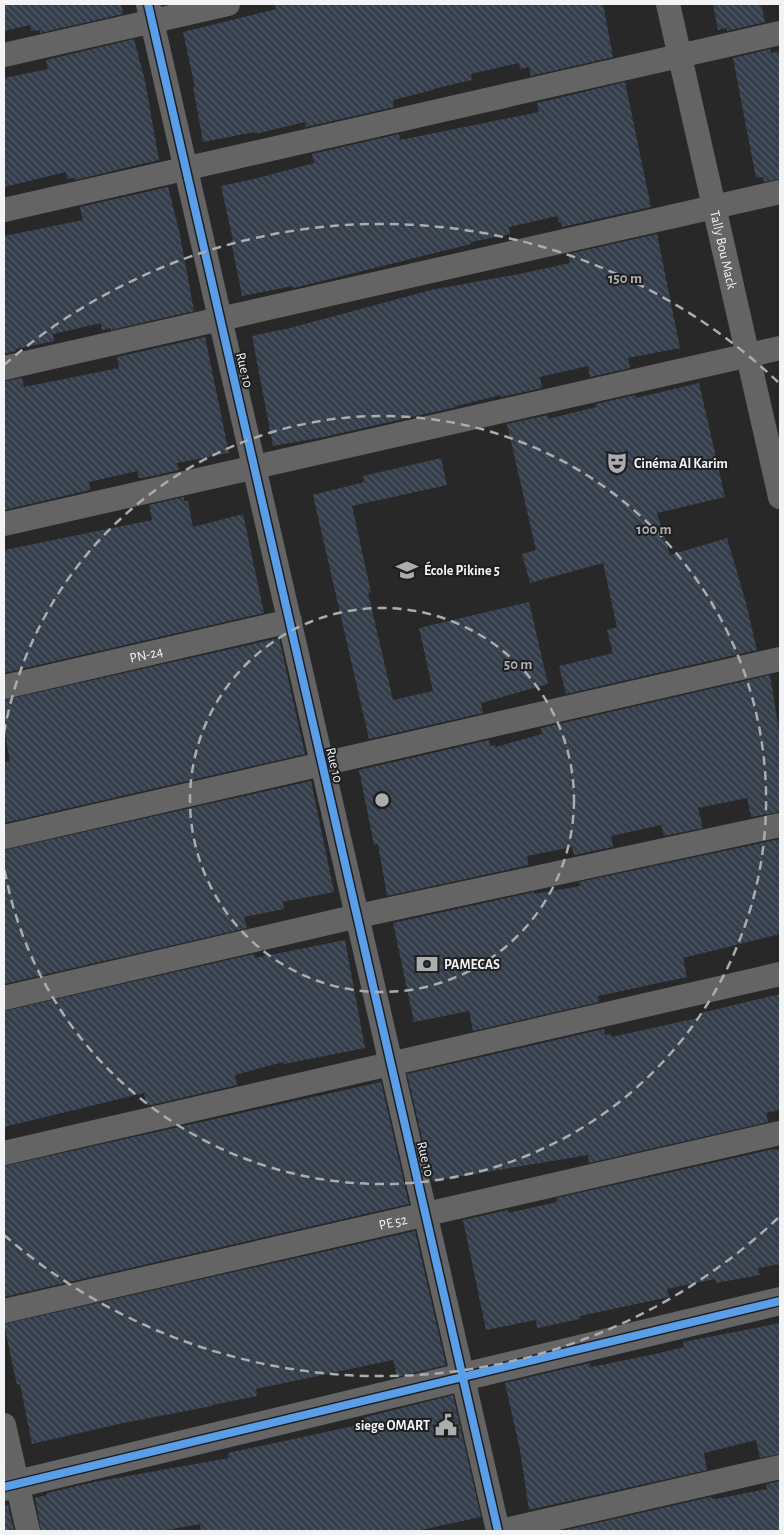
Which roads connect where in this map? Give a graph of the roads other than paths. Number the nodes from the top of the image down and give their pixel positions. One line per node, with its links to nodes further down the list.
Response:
1 (228, 4): 3 (street)
2 (668, 4): 6 (street, Tally Bou Mack)
3 (150, 12): 5 (street); 7 (street, Rue 10)
4 (780, 34): 6 (street)
5 (4, 55)
6 (680, 56): 7 (street); 9 (street, Tally Bou Mack)
7 (186, 168): 10 (street); 11 (street, Rue 10)
8 (780, 192): 9 (street)
9 (714, 207): 11 (street); 13 (street, Tally Bou Mack)
10 (4, 210)
11 (220, 319): 14 (street); 15 (street, Rue 10)
12 (780, 348): 13 (street)
13 (748, 355): 15 (street); 16 (street, Tally Bou Mack)
14 (4, 368)
15 (254, 467): 17 (street); 18 (street, Rue 10)
16 (780, 497)
17 (4, 524)
18 (290, 621): 20 (street, PN-24); 21 (street, Rue 10)
19 (780, 659): 21 (street)
20 (4, 687)
21 (322, 764): 23 (street); 24 (street, Rue 10)
22 (780, 825): 24 (street)
23 (4, 837)
24 (358, 916): 26 (street); 27 (street, Rue 10)
25 (780, 974): 27 (street)
26 (4, 998)
27 (391, 1064): 29 (street); 30 (street, Rue 10)
28 (780, 1133): 30 (street, PE 52)
29 (4, 1153)
30 (426, 1214): 32 (street, PE 52); 33 (street, Rue 10)
31 (780, 1301): 33 (street)
32 (4, 1311)
33 (463, 1377): 36 (street); 38 (street, Rue 10)
34 (4, 1425): 36 (street)
35 (780, 1467): 38 (street)
36 (10, 1485): 37 (street)
37 (28, 1531)
38 (499, 1531)

